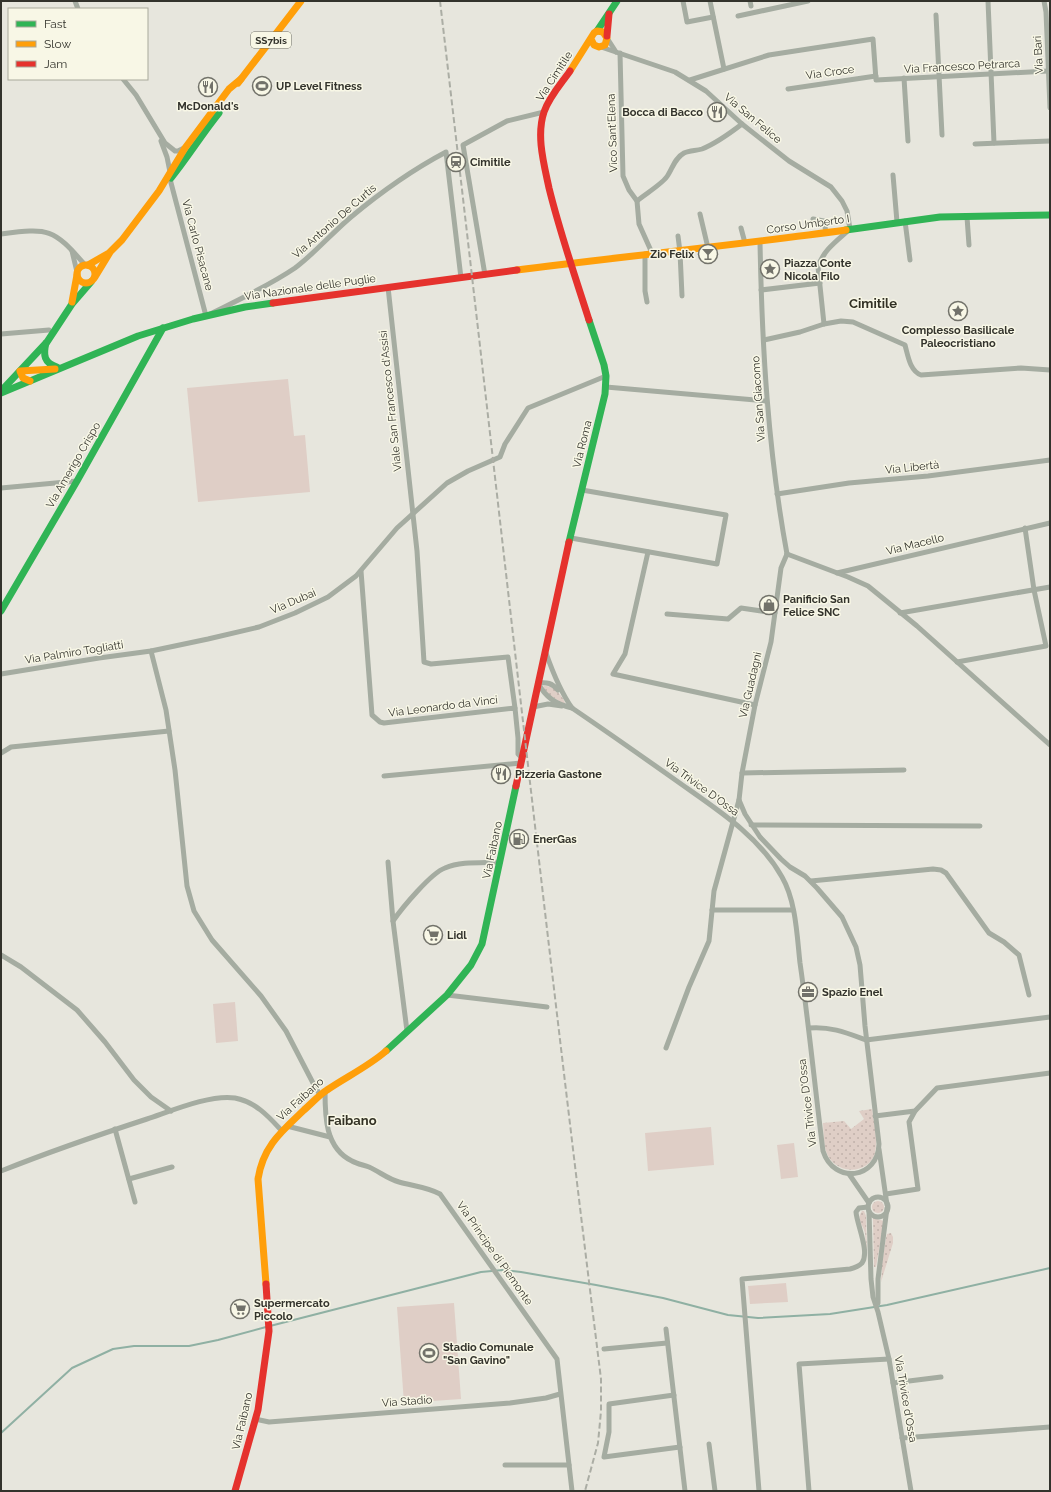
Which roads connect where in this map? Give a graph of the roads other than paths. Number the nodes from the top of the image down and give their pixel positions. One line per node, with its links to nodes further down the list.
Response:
1 (301, 1): 23 (street, SS7bis)
2 (617, 1): 8 (street)
3 (683, 1): 11 (street)
4 (710, 1): 11 (street)
5 (808, 1): 10 (street)
6 (988, 1): 19 (street)
7 (1044, 1): 16 (street, Via Bari)
8 (609, 12): 12 (street); 13 (street)
9 (936, 15): 20 (street)
10 (738, 16)
11 (713, 17): 17 (street)
12 (597, 31): 13 (street); 14 (street)
13 (607, 37): 14 (street); 15 (street)
14 (596, 44): 15 (street, Via San Felice); 29 (street, Via Cimitile)
15 (618, 52): 25 (street, Via San Felice); 43 (street, Vico Sant'Elena)
16 (1049, 58): 18 (street, Via Bari)
17 (724, 69): 21 (street); 25 (street)
18 (1048, 71): 19 (street, Via Francesco Petrarca); 27 (street, Via Bari)
19 (991, 74): 20 (street, Via Francesco Petrarca); 36 (street)
20 (940, 77): 22 (street, Via Francesco Petrarca); 32 (street)
21 (876, 78): 22 (street, Via Francesco Petrarca); 26 (street, Via Croce)
22 (904, 78): 34 (street)
23 (240, 79): 33 (street, SS7bis); 38 (street, SS7bis)
24 (125, 80): 31 (street)
25 (690, 80): 30 (street, Via San Felice)
26 (788, 89)
27 (1050, 102): 28 (street, Via Bari)
28 (1050, 108)
29 (544, 112): 65 (street, Via Roma); 67 (street)
30 (742, 124): 43 (street); 51 (street, Via San Felice)
31 (159, 135): 38 (street); 39 (street, Via Carlo Pisacane)
32 (942, 135)
33 (198, 140): 40 (street, SS7bis); 41 (street, SS7bis)
34 (908, 141)
35 (1050, 141): 36 (street)
36 (994, 143): 37 (street)
37 (975, 144)
38 (185, 148): 40 (street, SS7bis)
39 (167, 158): 40 (street); 41 (street, Via Carlo Pisacane)
40 (179, 159): 41 (street, SS7bis)
41 (170, 175): 61 (street, SS7bis); 76 (street, Via Carlo Pisacane)
42 (893, 175): 49 (street)
43 (637, 201): 62 (street, Vico Sant'Elena)
44 (700, 214): 58 (street)
45 (1050, 215): 46 (street, Corso Umberto I)
46 (967, 217): 48 (street, Corso Umberto I); 57 (street)
47 (813, 219): 52 (street)
48 (905, 221): 49 (street, Corso Umberto I); 63 (street)
49 (897, 222): 51 (street, Corso Umberto I)
50 (741, 228): 56 (street)
51 (850, 230): 52 (street, Corso Umberto I); 70 (street)
52 (826, 233): 55 (street, Corso Umberto I)
53 (1, 234): 59 (street)
54 (678, 236): 60 (street)
55 (760, 242): 56 (street, Corso Umberto I); 72 (street, Via San Giacomo)
56 (745, 244): 58 (street, Corso Umberto I)
57 (969, 244)
58 (708, 248): 60 (street, Corso Umberto I)
59 (72, 250): 64 (street); 66 (street)
60 (680, 252): 62 (street, Corso Umberto I); 73 (street)
61 (109, 253): 64 (street, SS7bis); 69 (street, SS7bis)
62 (648, 254): 65 (street, Corso Umberto I); 74 (street)
63 (910, 260)
64 (87, 265): 66 (street, SS7bis); 69 (street)
65 (570, 265): 67 (street, Via Nazionale delle Puglie); 86 (street, Via Roma)
66 (77, 274): 69 (street); 75 (street, SS7bis)
67 (485, 275): 68 (street, Via Nazionale delle Puglie)
68 (461, 278): 71 (street, Via Nazionale delle Puglie); 76 (street, Via Antonio De Curtis)
69 (93, 279): 75 (street, SS7bis)
70 (820, 283): 72 (street); 77 (street)
71 (388, 287): 76 (street, Via Nazionale delle Puglie); 96 (street, Viale San Francesco d'Assisi)
72 (761, 290): 81 (street, Via San Giacomo)
73 (682, 296)
74 (647, 302)
75 (72, 304): 82 (street, SS7bis)
76 (206, 316): 78 (street, Via Nazionale delle Puglie)
77 (824, 324): 81 (street); 84 (street)
78 (163, 328): 83 (street, Via Nazionale delle Puglie); 92 (street, Via Amerigo Crispo)
79 (49, 330): 80 (street)
80 (1, 334)
81 (764, 340): 90 (street, Via San Giacomo)
82 (47, 342): 83 (street); 85 (street, SS7bis)
83 (61, 368): 85 (street, Via Nazionale delle Puglie); 87 (street, Via Nazionale delle Puglie)
84 (1050, 370)
85 (20, 371): 87 (street); 89 (street, SS7bis)
86 (606, 376): 88 (street, Via Roma); 96 (street, Via Dubai)
87 (30, 381): 89 (street, Via Nazionale delle Puglie)
88 (606, 387): 90 (street); 94 (street, Via Roma)
89 (1, 392)
90 (766, 401): 95 (street, Via San Giacomo)
91 (1050, 460): 95 (street, Via Libertà)
92 (77, 481): 93 (street); 106 (street, Via Amerigo Crispo)
93 (1, 488)
94 (582, 490): 99 (street, Via Roma); 100 (street)
95 (777, 494): 101 (street, Via San Giacomo)
96 (412, 514): 102 (street, Via Dubai); 119 (street, Viale San Francesco d'Assisi)
97 (1050, 523): 98 (street, Via Macello)
98 (1025, 528): 103 (street, Via Macello); 105 (street)
99 (571, 538): 100 (street); 111 (street, Via Roma)
100 (648, 552): 116 (street)
101 (787, 554): 103 (street); 107 (street, Via Guadagni)
102 (361, 571): 110 (street, Via Dubai); 119 (street, Via Leonardo da Vinci)
103 (838, 573): 108 (street)
104 (1050, 587): 105 (street)
105 (1034, 590): 108 (street); 112 (street)
106 (1, 611)
107 (775, 613): 109 (street); 116 (street, Via Guadagni)
108 (900, 613): 112 (street)
109 (667, 614)
110 (151, 651): 113 (street, Via Palmiro Togliatti); 121 (street)
111 (546, 653): 114 (street, Via Roma); 115 (street, Via Trivice D'Ossa)
112 (957, 662): 122 (street)
113 (1, 674)
114 (538, 683): 115 (street, Via Trivice D'Ossa); 117 (street, Via Trivice D'Ossa); 118 (street, Via Roma)
115 (564, 695): 120 (street, Via Trivice D'Ossa)
116 (755, 705): 126 (street, Via Guadagni)
117 (564, 706): 118 (street, Via Trivice D'Ossa); 120 (street, Via Trivice D'Ossa)
118 (533, 707): 124 (street, Via Roma)
119 (515, 708): 124 (street, Via Leonardo da Vinci)
120 (572, 708): 130 (street, Via Trivice D'Ossa)
121 (169, 731): 123 (street); 149 (street)
122 (1050, 745)
123 (1, 753)
124 (522, 760): 127 (street); 128 (street, Via Roma)
125 (904, 770): 126 (street)
126 (742, 773): 129 (street, Via Guadagni)
127 (384, 776)
128 (517, 784): 134 (street, Via Faibano)
129 (739, 800): 130 (street, Via Guadagni); 131 (street, Via Trivice D'Ossa)
130 (733, 821): 136 (street, Via Guadagni); 137 (street, Via Trivice D'Ossa)
131 (752, 825): 132 (street); 135 (street, Via Trivice D'Ossa)
132 (980, 826)
133 (388, 862): 138 (street)
134 (500, 862): 138 (street); 140 (street, Via Faibano)
135 (811, 882): 141 (street); 146 (street, Via Trivice D'Ossa)
136 (712, 910): 137 (street); 147 (street, Via Guadagni)
137 (793, 910): 144 (street, Via Trivice D'Ossa)
138 (393, 921): 145 (street)
139 (1, 956): 150 (street)
140 (447, 995): 142 (street); 145 (street, Via Faibano)
141 (1029, 995)
142 (547, 1007)
143 (1050, 1018): 146 (street)
144 (809, 1028): 146 (street); 159 (street, Via Trivice D'Ossa)
145 (408, 1031): 149 (street, Via Faibano)
146 (866, 1040): 152 (street, Via Trivice D'Ossa)
147 (666, 1048)
148 (1050, 1073): 151 (street)
149 (323, 1092): 153 (street, Via Faibano); 155 (street, Via Principe di Piemonte)
150 (171, 1111): 153 (street); 154 (street)
151 (915, 1111): 152 (street); 161 (street)
152 (875, 1116): 156 (street, Via Trivice D'Ossa)
153 (284, 1128): 155 (street); 174 (street, Via Faibano)
154 (115, 1129): 158 (street); 160 (street)
155 (330, 1137): 172 (street, Via Principe di Piemonte)
156 (879, 1144): 159 (street, Via Trivice D'Ossa); 161 (street)
157 (172, 1167): 160 (street)
158 (1, 1171)
159 (849, 1174): 163 (street)
160 (129, 1179): 162 (street)
161 (886, 1194): 164 (street)
162 (135, 1202)
163 (869, 1207): 164 (street); 164 (street); 165 (street); 185 (street)
164 (887, 1207): 165 (street)
165 (875, 1296): 169 (street, Via Trivice d'Ossa)
166 (666, 1329): 167 (street)
167 (667, 1343): 168 (street); 173 (street)
168 (604, 1350)
169 (889, 1359): 171 (street, Via Trivice d'Ossa); 186 (street)
170 (941, 1377): 171 (street)
171 (893, 1383): 176 (street, Via Trivice d'Ossa)
172 (560, 1394): 174 (street, Via Stadio); 180 (street, Via Principe di Piemonte)
173 (674, 1395): 178 (street); 178 (street)
174 (255, 1419): 181 (street, Via Faibano)
175 (1050, 1427): 176 (street)
176 (902, 1438): 187 (street, Via Trivice d'Ossa)
177 (709, 1444): 184 (street)
178 (680, 1447): 183 (street)
179 (505, 1465): 180 (street)
180 (569, 1465): 182 (street, Via Principe di Piemonte)
181 (235, 1491)
182 (572, 1491)
183 (685, 1491)
184 (715, 1491)
185 (759, 1491)
186 (809, 1491)
187 (911, 1491)

